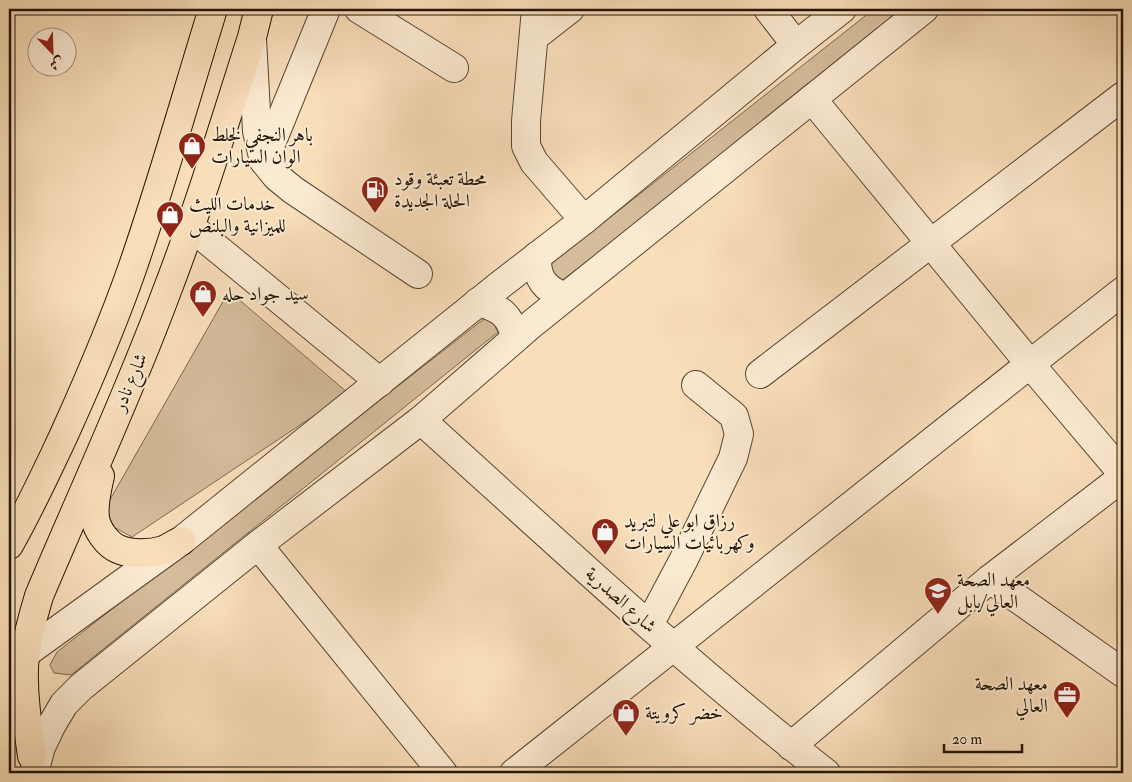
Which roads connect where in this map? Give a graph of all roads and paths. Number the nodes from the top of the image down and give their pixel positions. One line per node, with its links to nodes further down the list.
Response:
1 (213, 9): 34 (main road, شارع نادر)
2 (259, 9): 10 (main road, شارع نادر)
3 (326, 9): 16 (street)
4 (360, 9): 13 (street)
5 (536, 9): 11 (street)
6 (570, 9): 11 (street)
7 (768, 9): 12 (street)
8 (842, 9): 12 (street)
9 (924, 9): 15 (street)
10 (252, 37): 16 (street); 18 (main road, شارع نادر)
11 (534, 37): 17 (street)
12 (796, 45): 17 (street)
13 (454, 68)
14 (1123, 96): 19 (street)
15 (812, 100): 19 (street); 23 (street)
16 (264, 161): 21 (street)
17 (584, 220): 20 (street)
18 (191, 227): 28 (street); 30 (main road, شارع نادر)
19 (930, 243): 26 (street); 27 (street)
20 (537, 256): 23 (street); 24 (street)
21 (418, 274)
22 (1123, 291): 26 (street)
23 (565, 297): 25 (street)
24 (478, 302): 25 (street); 28 (street)
25 (515, 338): 31 (street)
26 (1030, 364): 32 (street); 38 (street)
27 (760, 374)
28 (380, 382): 33 (street)
29 (696, 385): 37 (street)
30 (128, 389): 33 (main road); 39 (main road, شارع نادر)
31 (421, 420): 35 (street); 37 (street, شارع الصدرية)
32 (1123, 476): 36 (street)
33 (181, 540): 39 (street)
34 (9, 545)
35 (258, 545): 43 (street); 44 (street)
36 (990, 579): 40 (street); 42 (street)
37 (649, 625): 38 (street, شارع الصدرية)
38 (674, 647): 42 (street, شارع الصدرية); 45 (street)
39 (18, 658): 43 (main road, شارع نادر)
40 (1123, 673)
41 (9, 705): 43 (main road)
42 (791, 746): 46 (street, شارع الصدرية)
43 (33, 768)
44 (443, 773)
45 (514, 773)
46 (826, 773)

